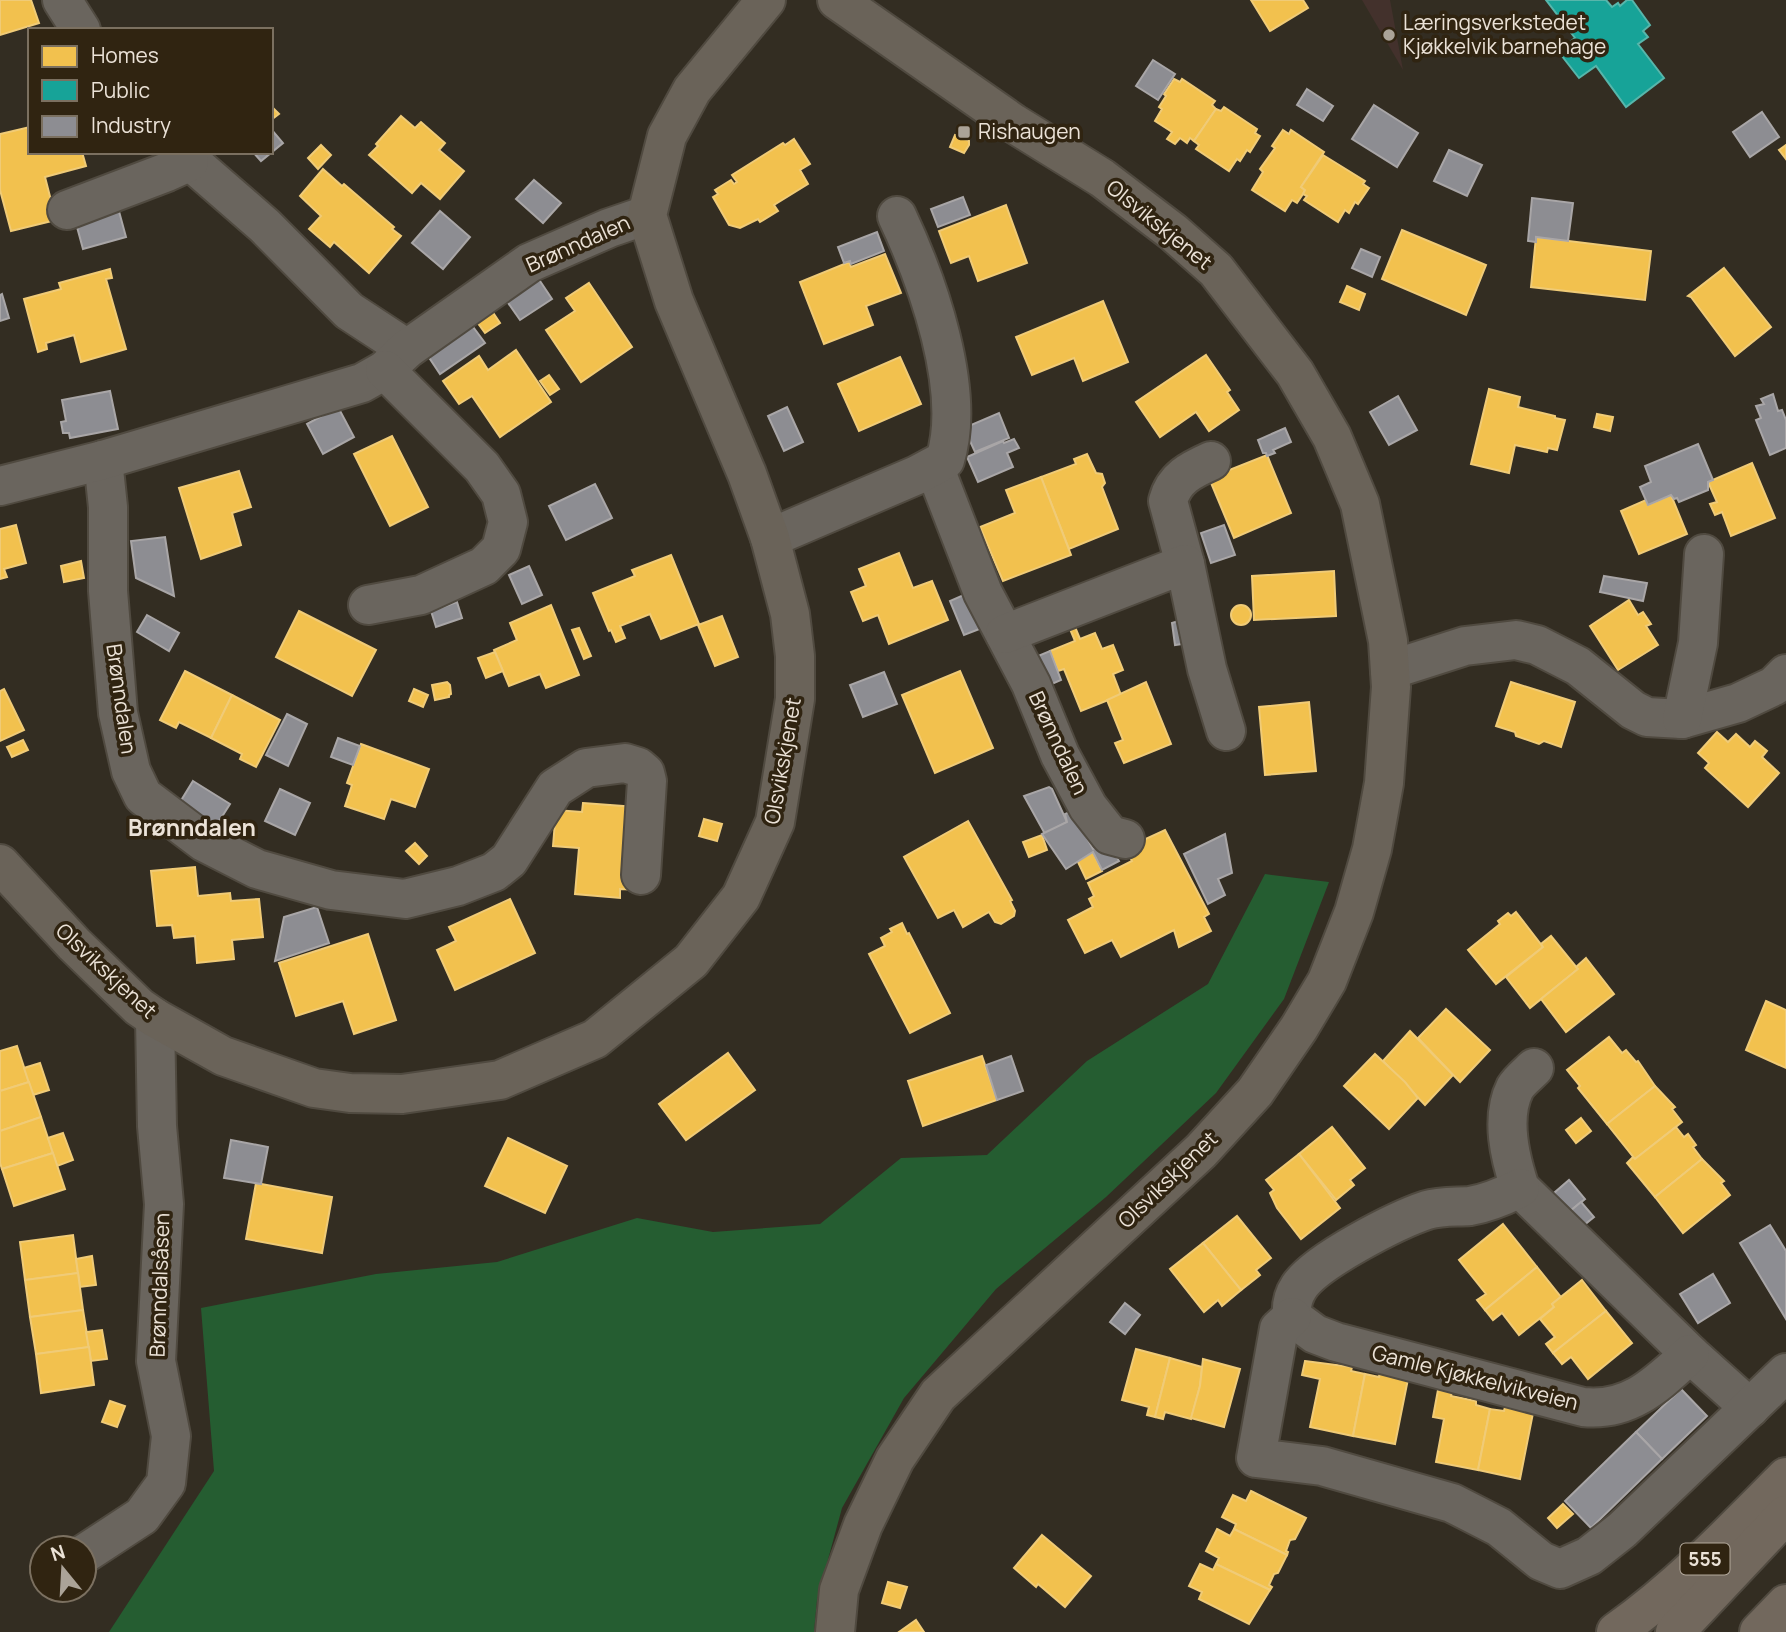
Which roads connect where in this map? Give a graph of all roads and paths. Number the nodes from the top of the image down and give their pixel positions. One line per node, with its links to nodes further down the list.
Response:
1 (62, 0): 4 (street)
2 (766, 0): 7 (main road, Olsvikskjenet)
3 (837, 0): 19 (main road, Olsvikskjenet)
4 (79, 28)
5 (185, 157): 6 (street); 9 (street)
6 (67, 210)
7 (648, 215): 9 (street, Brønndalen); 14 (main road, Olsvikskjenet)
8 (897, 216): 12 (street)
9 (396, 360): 10 (street, Brønndalen); 17 (street)
10 (103, 460): 13 (street, Brønndalen); 25 (street, Brønndalen)
11 (1211, 461): 16 (street)
12 (931, 468): 14 (street); 18 (street, Brønndalen)
13 (0, 486)
14 (770, 538): 26 (main road, Olsvikskjenet)
15 (1704, 554): 21 (street)
16 (1185, 564): 18 (street); 22 (street)
17 (368, 604)
18 (1005, 634): 23 (street, Brønndalen)
19 (1390, 670): 21 (street); 37 (main road, Olsvikskjenet)
20 (1786, 674): 21 (street)
21 (1682, 719)
22 (1226, 732)
23 (1125, 839)
24 (0, 864): 26 (main road, Olsvikskjenet)
25 (641, 875)
26 (155, 1018): 35 (street, Brønndalsåsen)
27 (1534, 1068): 28 (street)
28 (1520, 1188): 29 (street); 30 (street)
29 (1292, 1317): 30 (street, Gamle Kjøkkelvikveien); 32 (street)
30 (1690, 1354): 32 (street)
31 (1786, 1373): 32 (street)
32 (1750, 1408)
33 (1786, 1477): 38 (highway, 555)
34 (1786, 1514): 39 (highway, 555)
35 (98, 1545)
36 (1786, 1604): 40 (highway)
37 (835, 1632)
38 (1616, 1632)
39 (1675, 1632)
40 (1759, 1632)

